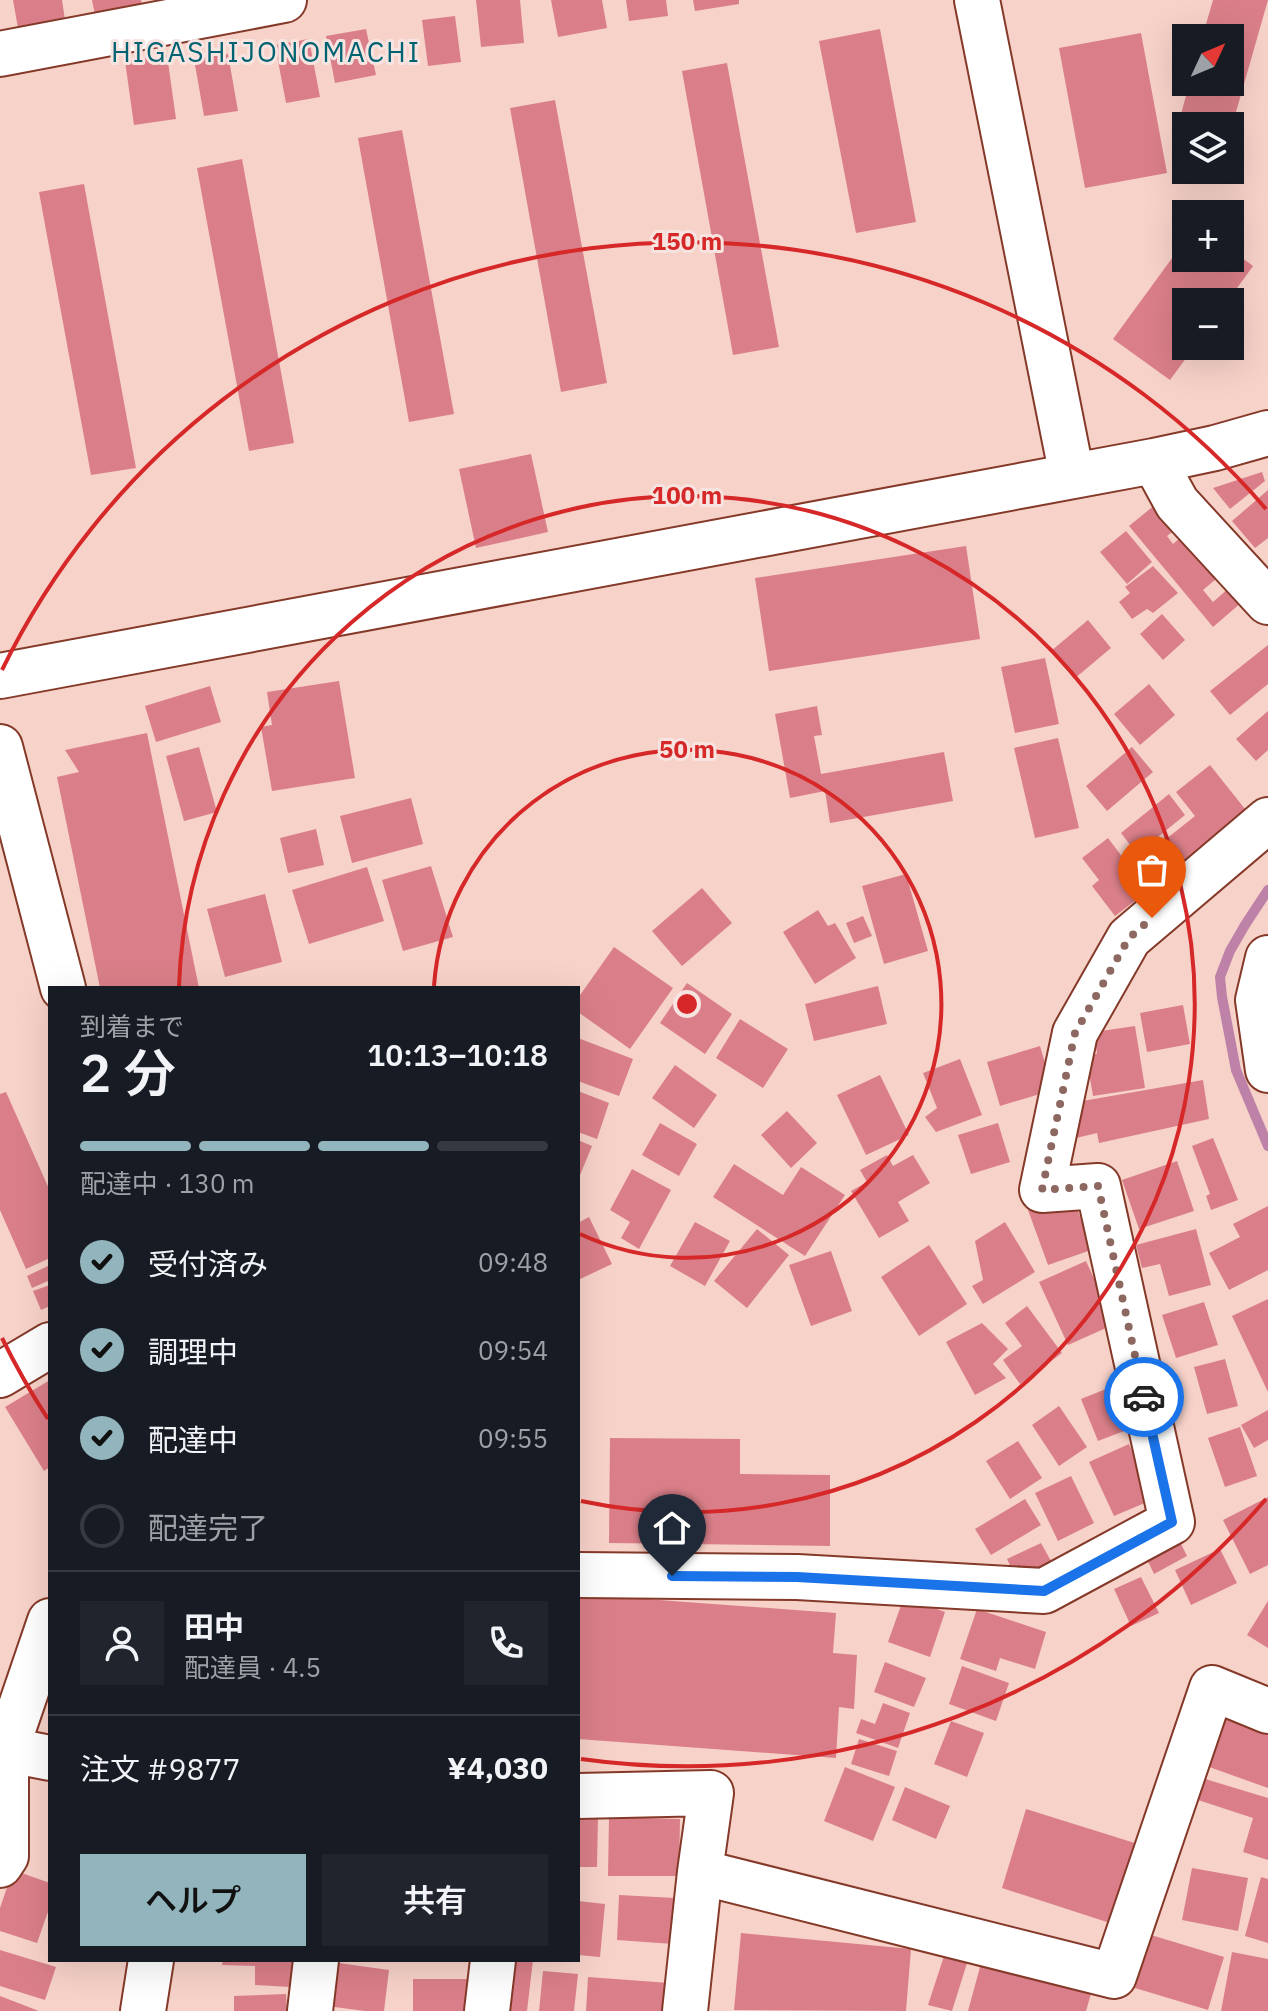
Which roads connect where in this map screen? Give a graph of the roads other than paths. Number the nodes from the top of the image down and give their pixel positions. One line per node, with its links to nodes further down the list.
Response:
1 (284, 0): 3 (street)
2 (977, 0): 6 (street)
3 (0, 54)
4 (1268, 433): 5 (street)
5 (1154, 461): 6 (street); 7 (street)
6 (1072, 476): 8 (street)
7 (1268, 602)
8 (0, 676)
9 (0, 747): 12 (street)
10 (1268, 820): 16 (street)
11 (1268, 958): 13 (street)
12 (62, 986)
13 (1268, 1070)
14 (48, 1346): 15 (street)
15 (0, 1375)
16 (580, 1575)
17 (48, 1626): 19 (street)
18 (1268, 1711): 27 (street)
19 (3, 1749): 20 (street); 22 (street)
20 (48, 1758)
21 (580, 1796): 23 (street)
22 (0, 1865)
23 (700, 1872): 27 (street); 31 (street)
24 (151, 1962): 28 (street)
25 (316, 1962): 29 (street)
26 (493, 1962): 30 (street)
27 (1109, 1994)
28 (143, 2011)
29 (310, 2011)
30 (487, 2011)
31 (685, 2011)

